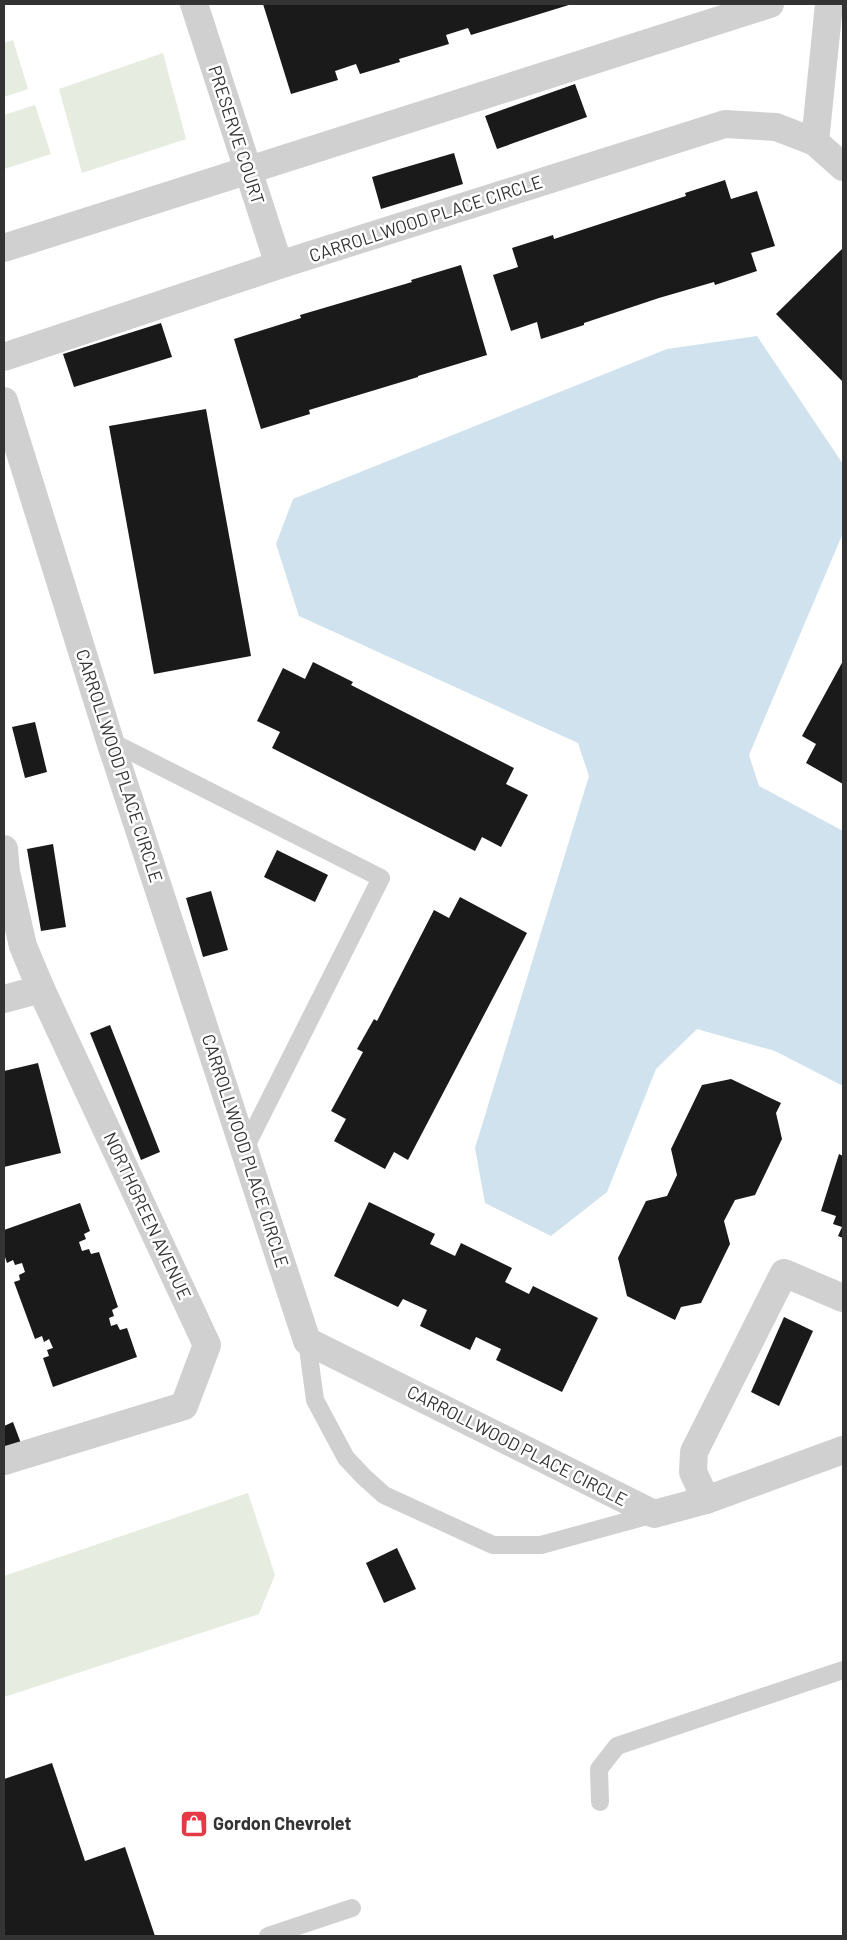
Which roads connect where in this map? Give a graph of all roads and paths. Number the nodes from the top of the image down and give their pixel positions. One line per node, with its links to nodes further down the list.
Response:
1 (194, 4): 6 (street, PRESERVE COURT)
2 (770, 4): 6 (street)
3 (829, 4): 4 (street)
4 (815, 142): 5 (street, CARROLLWOOD PLACE CIRCLE); 8 (street, CARROLLWOOD PLACE CIRCLE)
5 (843, 167)
6 (248, 171): 7 (street); 8 (street, PRESERVE COURT)
7 (4, 248)
8 (279, 265): 9 (street, CARROLLWOOD PLACE CIRCLE)
9 (4, 357)
10 (4, 401): 11 (street, CARROLLWOOD PLACE CIRCLE)
11 (110, 741): 15 (street, CARROLLWOOD PLACE CIRCLE); 15 (lane)
12 (4, 849): 13 (street, NORTHGREEN AVENUE)
13 (41, 989): 14 (street); 19 (street, NORTHGREEN AVENUE)
14 (4, 999)
15 (244, 1150): 17 (street, CARROLLWOOD PLACE CIRCLE)
16 (843, 1298): 20 (street)
17 (307, 1341): 21 (street, CARROLLWOOD PLACE CIRCLE); 21 (lane)
18 (843, 1450): 20 (street)
19 (4, 1462)
20 (706, 1500): 21 (street)
21 (654, 1514)
22 (843, 1670): 23 (lane)
23 (600, 1802)
24 (352, 1908): 25 (lane)
25 (270, 1936)

